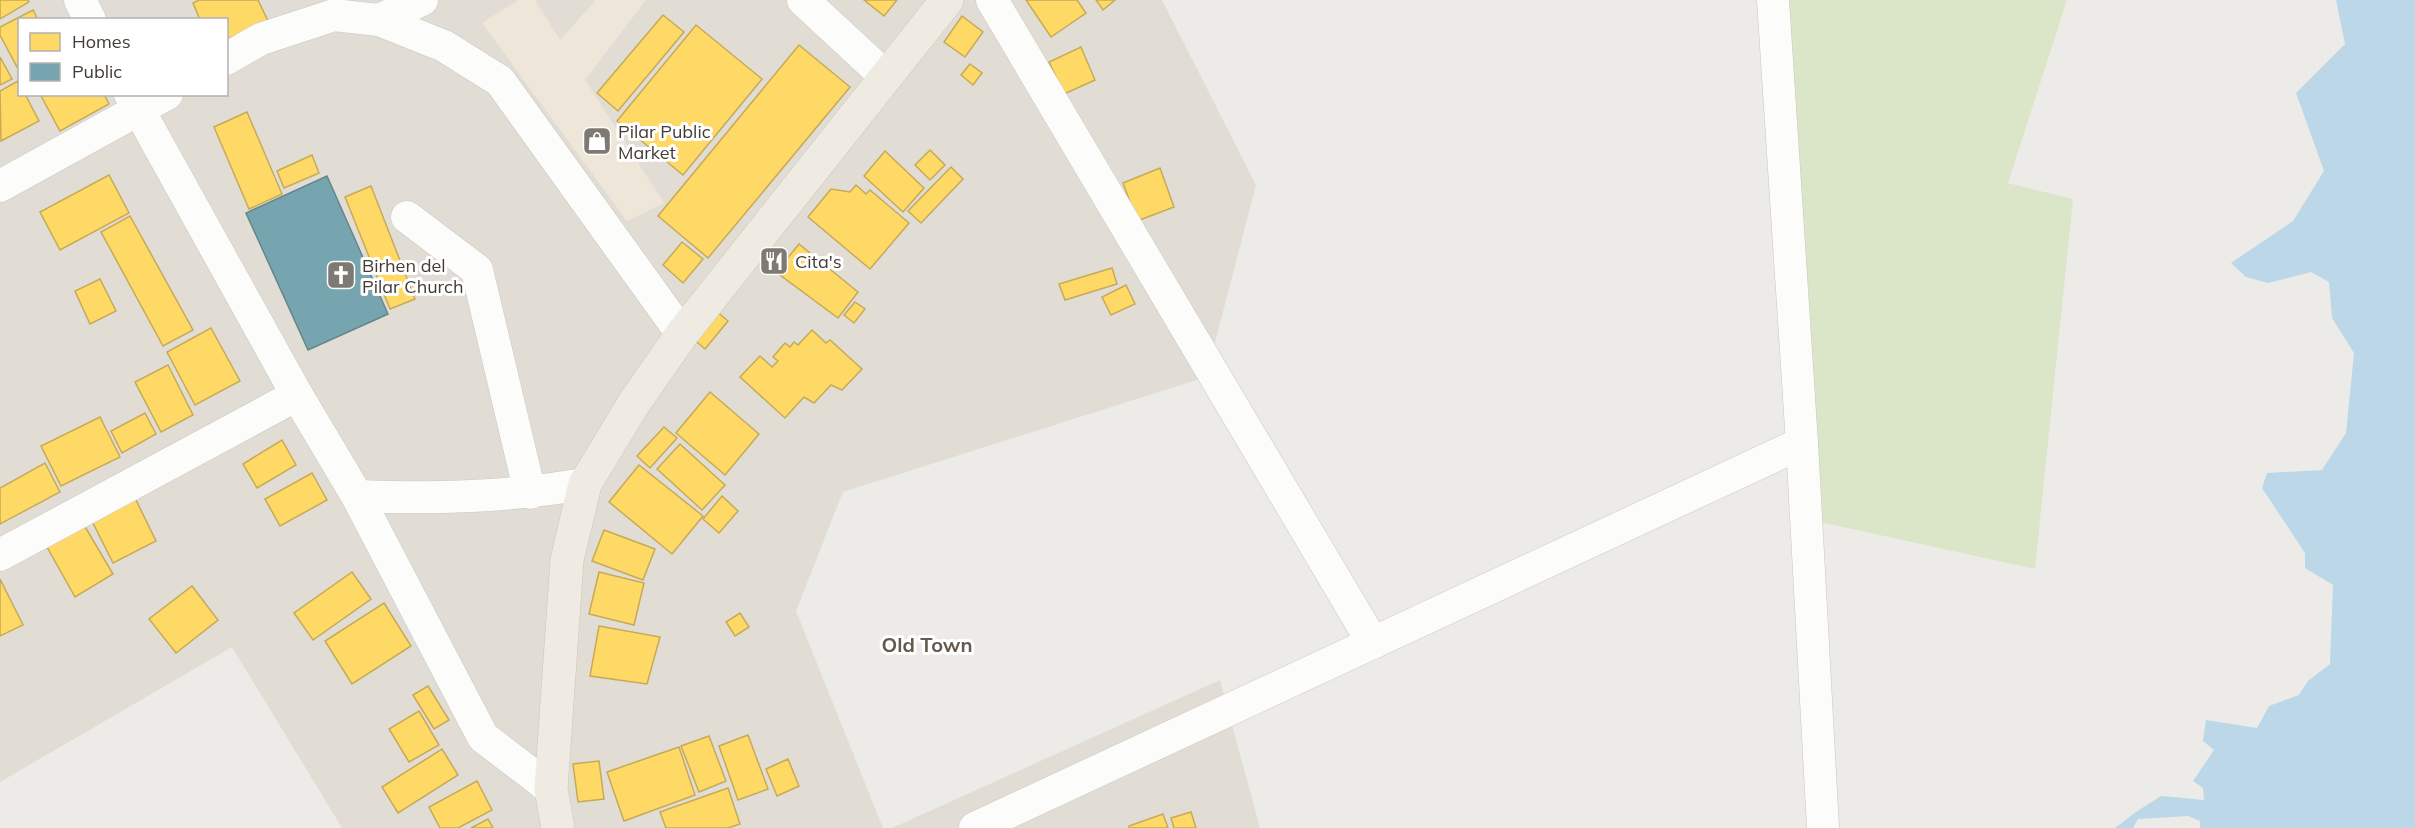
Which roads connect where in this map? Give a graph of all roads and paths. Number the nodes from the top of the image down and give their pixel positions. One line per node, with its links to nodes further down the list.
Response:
1 (80, 0): 7 (street)
2 (422, 0): 8 (street)
3 (803, 0): 10 (street)
4 (946, 0): 10 (main road)
5 (992, 0): 22 (street)
6 (1773, 0): 17 (street)
7 (89, 18)
8 (380, 20): 9 (street); 15 (street)
9 (228, 58)
10 (886, 77): 15 (main road)
11 (160, 96): 12 (street)
12 (135, 103): 13 (street); 16 (street)
13 (0, 186)
14 (407, 218): 19 (street)
15 (682, 334): 18 (main road)
16 (297, 395): 20 (street); 21 (street)
17 (1802, 443): 22 (street); 26 (street)
18 (585, 484): 19 (street); 23 (main road)
19 (530, 493): 20 (street)
20 (357, 496): 23 (street)
21 (0, 555)
22 (1372, 643): 25 (street)
23 (551, 789): 24 (main road)
24 (558, 828)
25 (975, 828)
26 (1823, 828)

